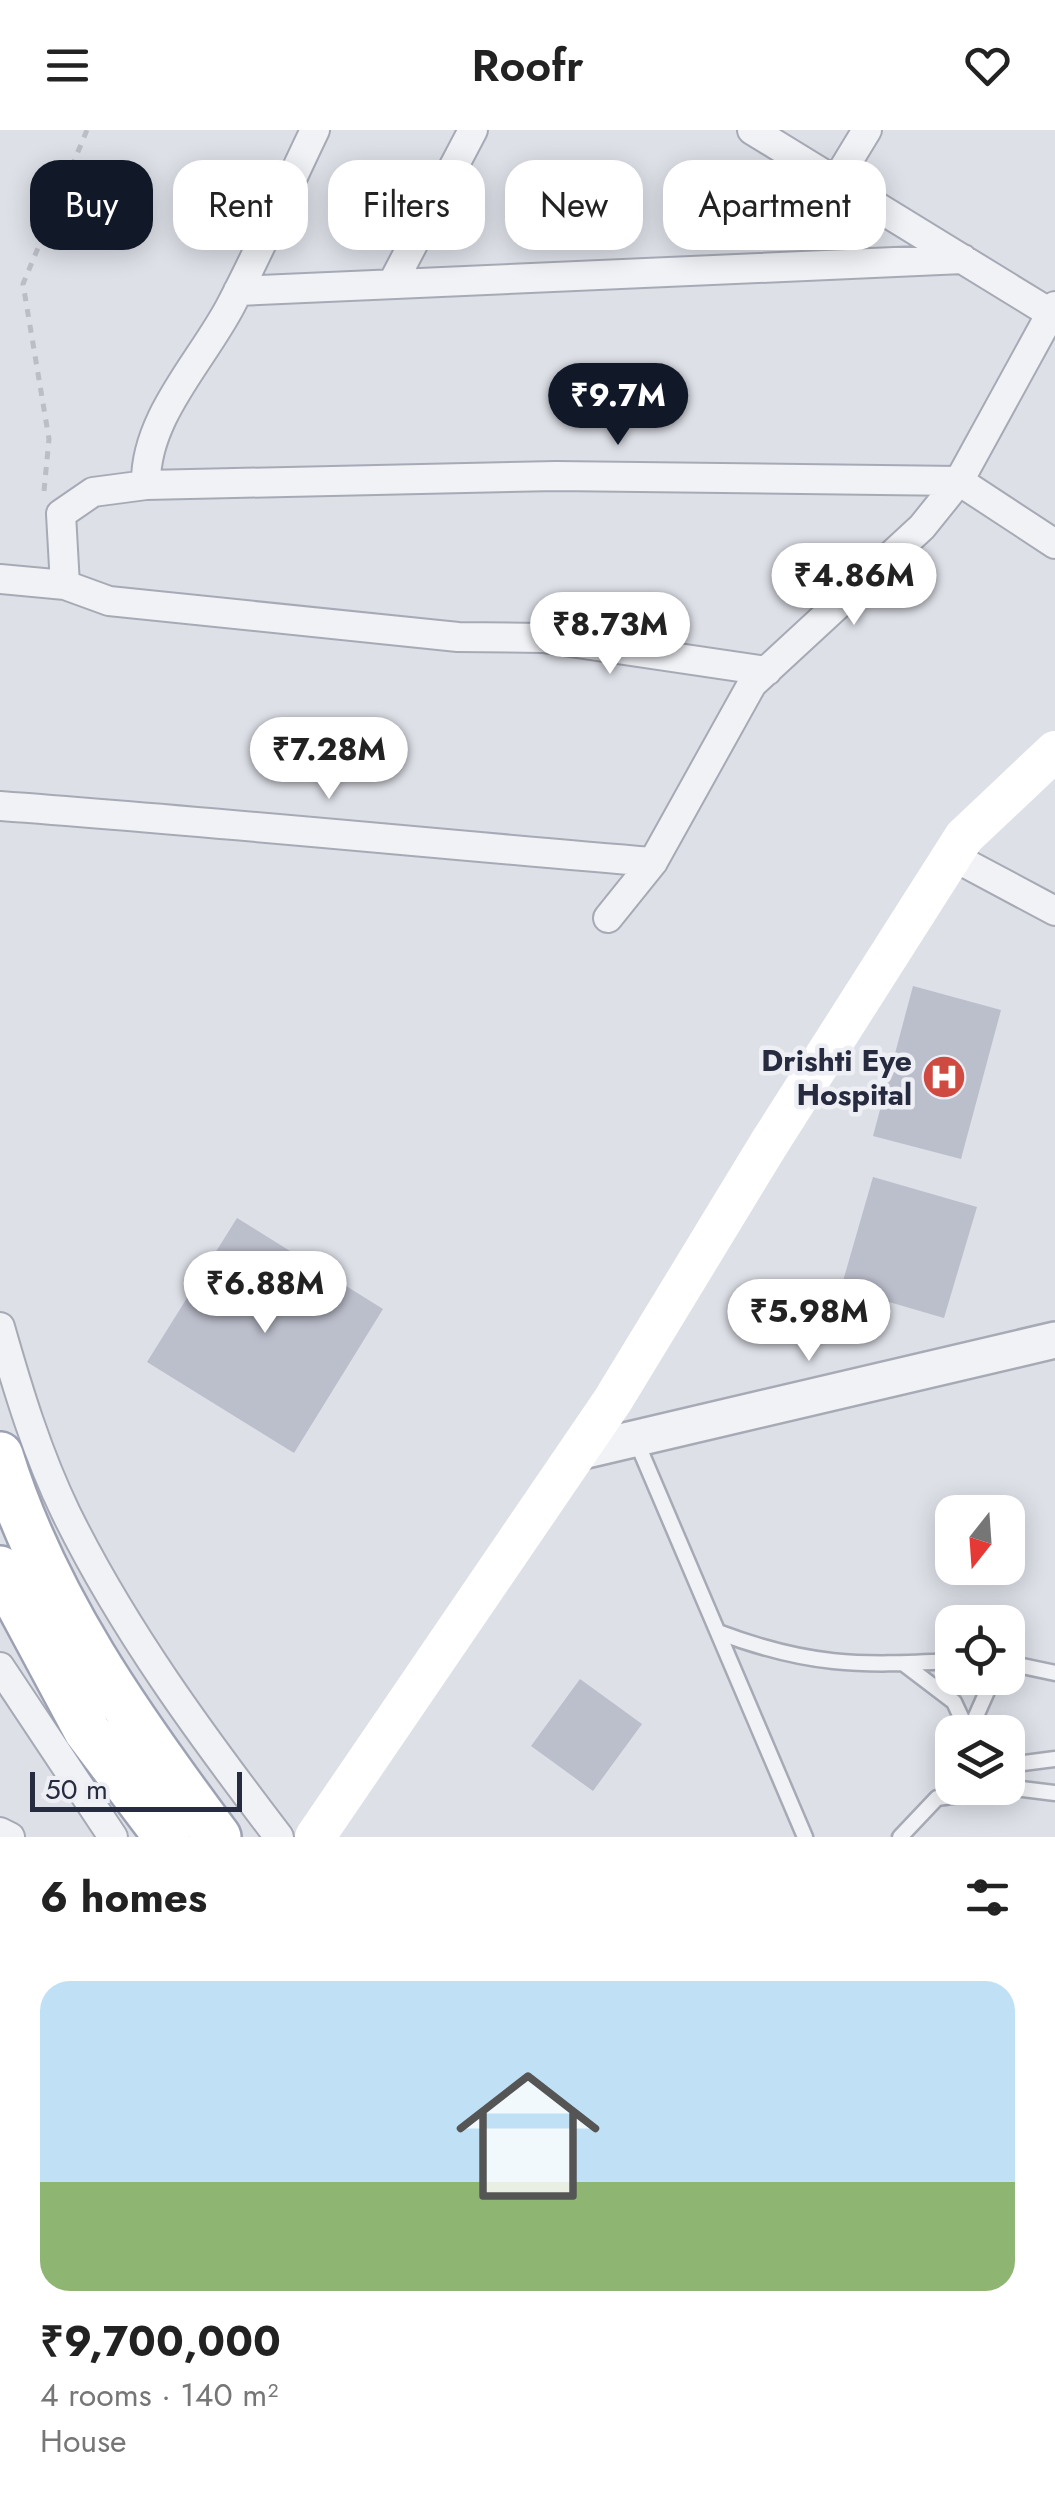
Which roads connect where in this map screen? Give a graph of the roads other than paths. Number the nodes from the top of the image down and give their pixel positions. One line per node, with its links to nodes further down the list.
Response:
1 (315, 130): 10 (street)
2 (473, 130): 9 (street)
3 (752, 130): 5 (street)
4 (867, 130): 6 (street)
5 (800, 160)
6 (849, 160)
7 (886, 212): 8 (street)
8 (963, 259): 9 (street); 11 (street)
9 (392, 284): 10 (street)
10 (238, 290): 13 (street)
11 (1054, 311): 12 (street)
12 (959, 481): 13 (street); 14 (street); 17 (street)
13 (146, 485): 16 (street)
14 (1055, 544)
15 (0, 579): 16 (street)
16 (65, 585): 17 (street)
17 (767, 671): 21 (street)
18 (1055, 750): 20 (main road)
19 (0, 806): 21 (street)
20 (952, 856): 22 (street); 27 (main road)
21 (653, 862): 23 (street)
22 (1055, 911)
23 (608, 918)
24 (0, 1326): 47 (street)
25 (1055, 1340): 26 (street)
26 (636, 1438): 27 (street); 30 (lane)
27 (578, 1452): 48 (main road)
28 (0, 1455): 46 (main road)
29 (0, 1569): 45 (main road)
30 (718, 1632): 32 (lane); 49 (lane)
31 (935, 1662): 32 (lane)
32 (904, 1664): 36 (lane)
33 (0, 1666): 44 (street)
34 (1025, 1667): 35 (lane)
35 (1055, 1672)
36 (960, 1715)
37 (1055, 1759): 38 (lane)
38 (1025, 1763)
39 (1025, 1789): 40 (lane)
40 (1055, 1793)
41 (935, 1800): 50 (lane)
42 (0, 1832): 43 (street)
43 (10, 1837)
44 (112, 1837)
45 (167, 1837)
46 (218, 1837)
47 (279, 1837)
48 (315, 1837)
49 (805, 1837)
50 (900, 1837)

